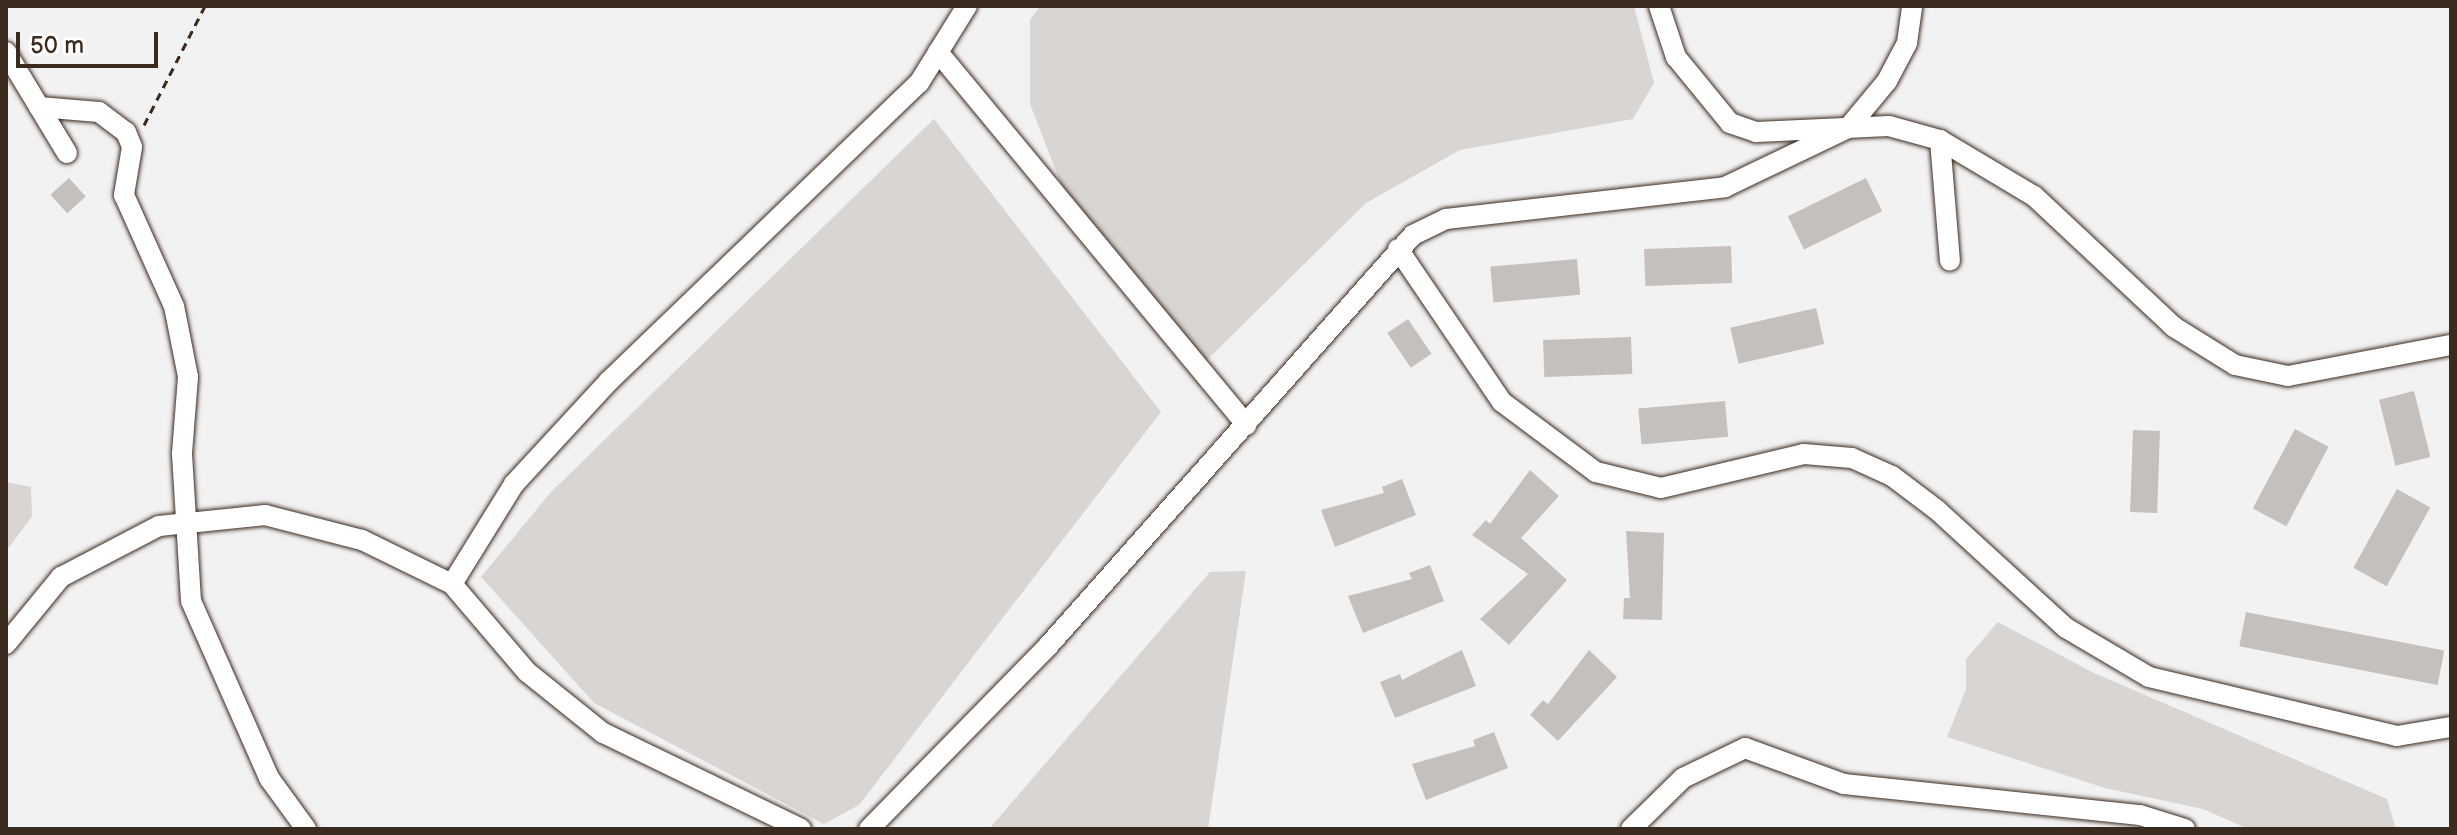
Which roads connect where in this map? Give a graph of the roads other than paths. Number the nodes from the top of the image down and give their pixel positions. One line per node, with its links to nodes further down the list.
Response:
1 (967, 6): 5 (street)
2 (1659, 6): 7 (street)
3 (1912, 6): 7 (street)
4 (6, 52): 6 (street)
5 (938, 52): 13 (street); 15 (street)
6 (39, 107): 9 (street); 14 (street)
7 (1848, 128): 8 (street); 10 (street)
8 (1940, 140): 11 (street); 12 (street)
9 (67, 153)
10 (1398, 249): 13 (street); 17 (street)
11 (1950, 261)
12 (2451, 345)
13 (1247, 425): 20 (street)
14 (186, 523): 15 (street); 16 (street); 18 (street)
15 (452, 584): 19 (street)
16 (6, 644)
17 (2451, 727)
18 (306, 829)
19 (801, 829)
20 (869, 829)
21 (1631, 829): 22 (street)
22 (2185, 829)

